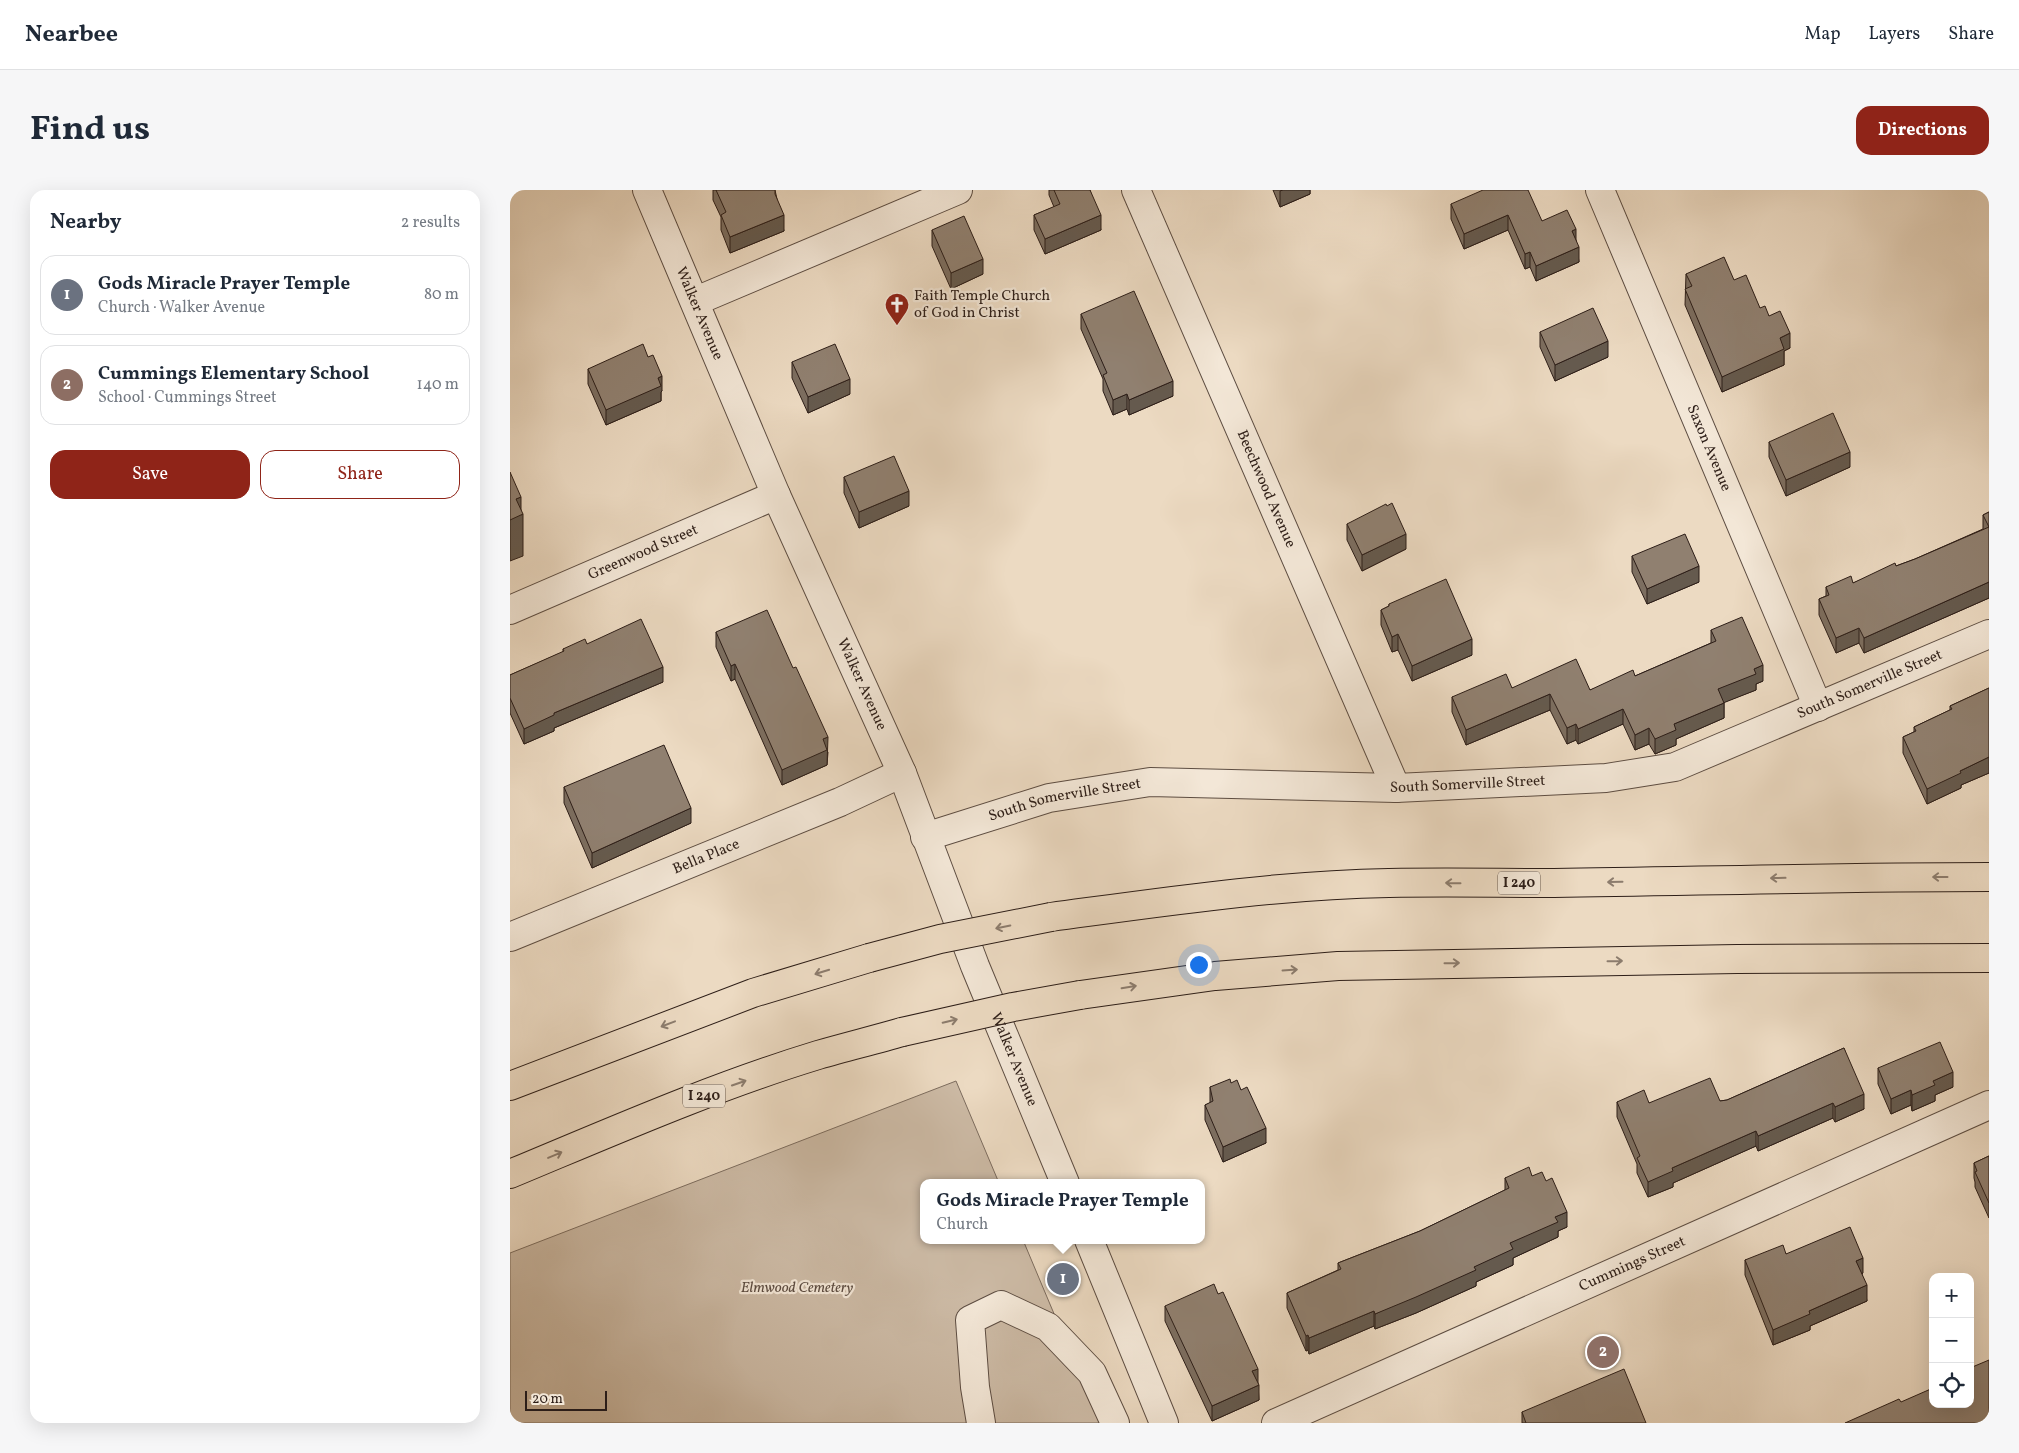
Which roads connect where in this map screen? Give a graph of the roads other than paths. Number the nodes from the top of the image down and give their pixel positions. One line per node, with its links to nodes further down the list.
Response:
1 (647, 190): 5 (street, Walker Avenue)
2 (958, 190): 5 (street)
3 (1136, 190): 11 (street, Beechwood Avenue)
4 (1600, 190): 9 (street, Saxon Avenue)
5 (696, 301): 6 (street, Walker Avenue)
6 (776, 495): 7 (street, Greenwood Street); 10 (street, Walker Avenue)
7 (510, 610)
8 (1989, 634): 9 (street, South Somerville Street)
9 (1818, 707): 11 (street, South Somerville Street)
10 (902, 773): 12 (street, Walker Avenue); 14 (street, Bella Place)
11 (1396, 788): 12 (street, South Somerville Street)
12 (925, 837): 19 (street, Walker Avenue)
13 (1989, 877): 16 (highway, I 240, one-way to 16, bridge)
14 (510, 937)
15 (1989, 958): 18 (highway, I 240, one-way to 15, bridge)
16 (510, 1086)
17 (1989, 1106): 24 (street, Cummings Street)
18 (510, 1174)
19 (1063, 1179)
20 (1090, 1244): 23 (street)
21 (981, 1423): 22 (street)
22 (1115, 1423)
23 (1164, 1423)
24 (1276, 1423)

